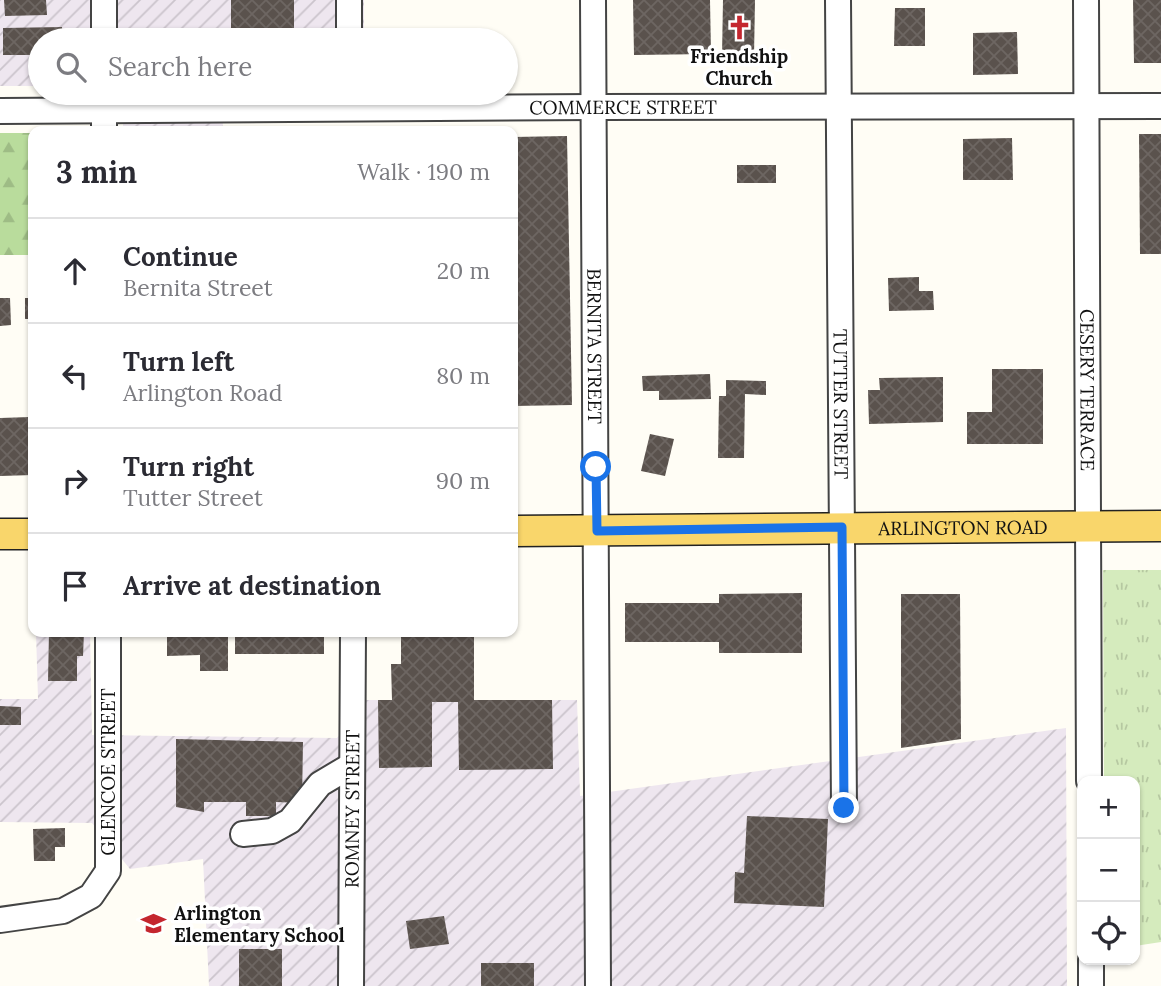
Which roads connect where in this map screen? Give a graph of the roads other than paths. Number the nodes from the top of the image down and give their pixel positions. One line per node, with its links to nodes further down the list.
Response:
1 (104, 0): 6 (street)
2 (349, 0): 7 (street)
3 (593, 0): 11 (street, BERNITA STREET)
4 (838, 0): 9 (street, TUTTER STREET)
5 (1086, 0): 8 (street, CESERY TERRACE)
6 (104, 28)
7 (349, 28)
8 (1086, 105): 9 (street, COMMERCE STREET); 10 (street, COMMERCE STREET); 15 (street, CESERY TERRACE)
9 (838, 106): 11 (street, COMMERCE STREET); 17 (street, TUTTER STREET)
10 (1161, 106)
11 (594, 107): 13 (street, COMMERCE STREET); 19 (street, BERNITA STREET)
12 (0, 111): 14 (street, COMMERCE STREET)
13 (349, 111): 14 (street, COMMERCE STREET)
14 (104, 112)
15 (1087, 526): 16 (main road, ARLINGTON ROAD); 17 (main road, ARLINGTON ROAD); 25 (street, CESERY TERRACE)
16 (1161, 526)
17 (842, 527): 19 (main road, ARLINGTON ROAD); 26 (street, TUTTER STREET)
18 (518, 531): 19 (main road, ARLINGTON ROAD)
19 (597, 531): 31 (street, BERNITA STREET)
20 (0, 534): 21 (main road)
21 (28, 534)
22 (108, 637): 28 (street, GLENCOE STREET)
23 (353, 637): 24 (street, ROMNEY STREET)
24 (352, 765): 27 (street); 30 (street, ROMNEY STREET)
25 (1089, 776)
26 (844, 808)
27 (243, 834)
28 (0, 920)
29 (1091, 965): 32 (street)
30 (351, 986)
31 (598, 986)
32 (1091, 986)

